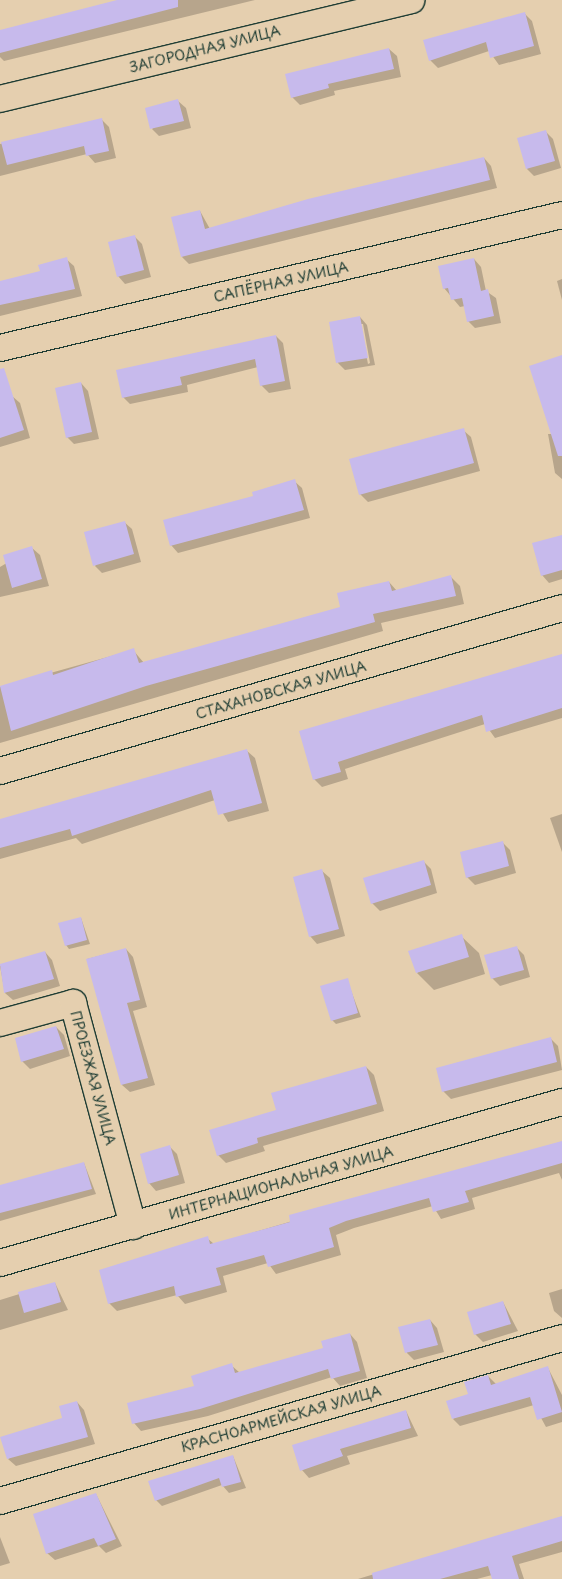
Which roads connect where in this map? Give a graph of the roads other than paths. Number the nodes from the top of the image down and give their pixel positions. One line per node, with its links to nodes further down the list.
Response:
1 (411, 0): 2 (street, ЗАГОРОДНАЯ УЛИЦА)
2 (0, 99)
3 (562, 215): 4 (street, САПЁРНАЯ УЛИЦА)
4 (0, 348)
5 (562, 608): 6 (street, СТАХАНОВСКАЯ УЛИЦА)
6 (0, 771)
7 (0, 1023): 9 (street, ПРОЕЗЖАЯ УЛИЦА)
8 (562, 1102): 9 (street, ИНТЕРНАЦИОНАЛЬНАЯ УЛИЦА)
9 (133, 1226): 10 (street, ИНТЕРНАЦИОНАЛЬНАЯ УЛИЦА)
10 (0, 1263)
11 (562, 1338): 12 (street, КРАСНОАРМЕЙСКАЯ УЛИЦА)
12 (0, 1501)

